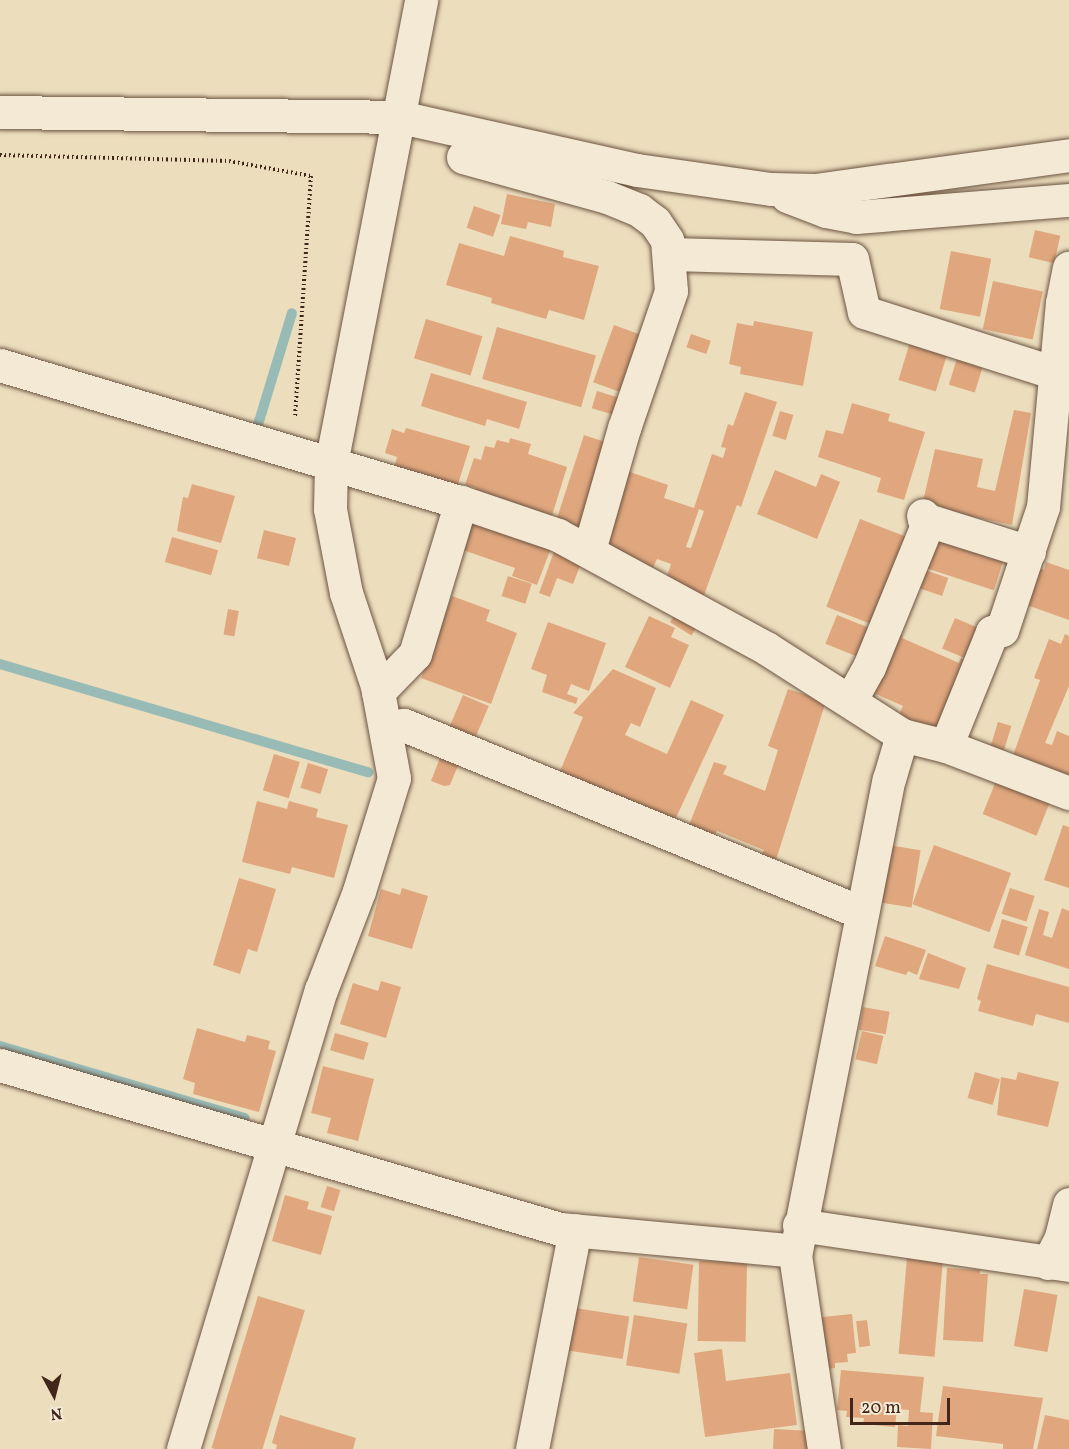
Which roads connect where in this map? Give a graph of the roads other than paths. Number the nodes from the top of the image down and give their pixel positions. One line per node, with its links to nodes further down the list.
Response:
1 (421, 0): 3 (street)
2 (0, 112): 3 (street)
3 (400, 117): 6 (street); 12 (street)
4 (1069, 155): 6 (street)
5 (463, 157): 8 (street)
6 (771, 189): 7 (street)
7 (1069, 200)
8 (671, 254): 11 (street); 15 (street)
9 (1069, 268): 11 (street)
10 (0, 365): 12 (street)
11 (1055, 373): 14 (street)
12 (331, 464): 13 (street); 17 (street)
13 (461, 502): 15 (street); 17 (street)
14 (1056, 512): 16 (street)
15 (589, 550): 18 (street)
16 (1029, 552): 18 (street); 21 (street)
17 (378, 692): 19 (street)
18 (850, 701): 20 (street)
19 (386, 729): 23 (street); 25 (street)
20 (902, 735): 21 (street); 23 (street)
21 (946, 746): 22 (street)
22 (1069, 793)
23 (862, 913): 28 (street)
24 (0, 1065): 25 (street)
25 (272, 1145): 27 (street); 30 (street)
26 (1069, 1204): 29 (street)
27 (575, 1230): 28 (street); 31 (street)
28 (797, 1238): 29 (street); 32 (street)
29 (1058, 1264)
30 (183, 1449)
31 (532, 1449)
32 (824, 1449)

